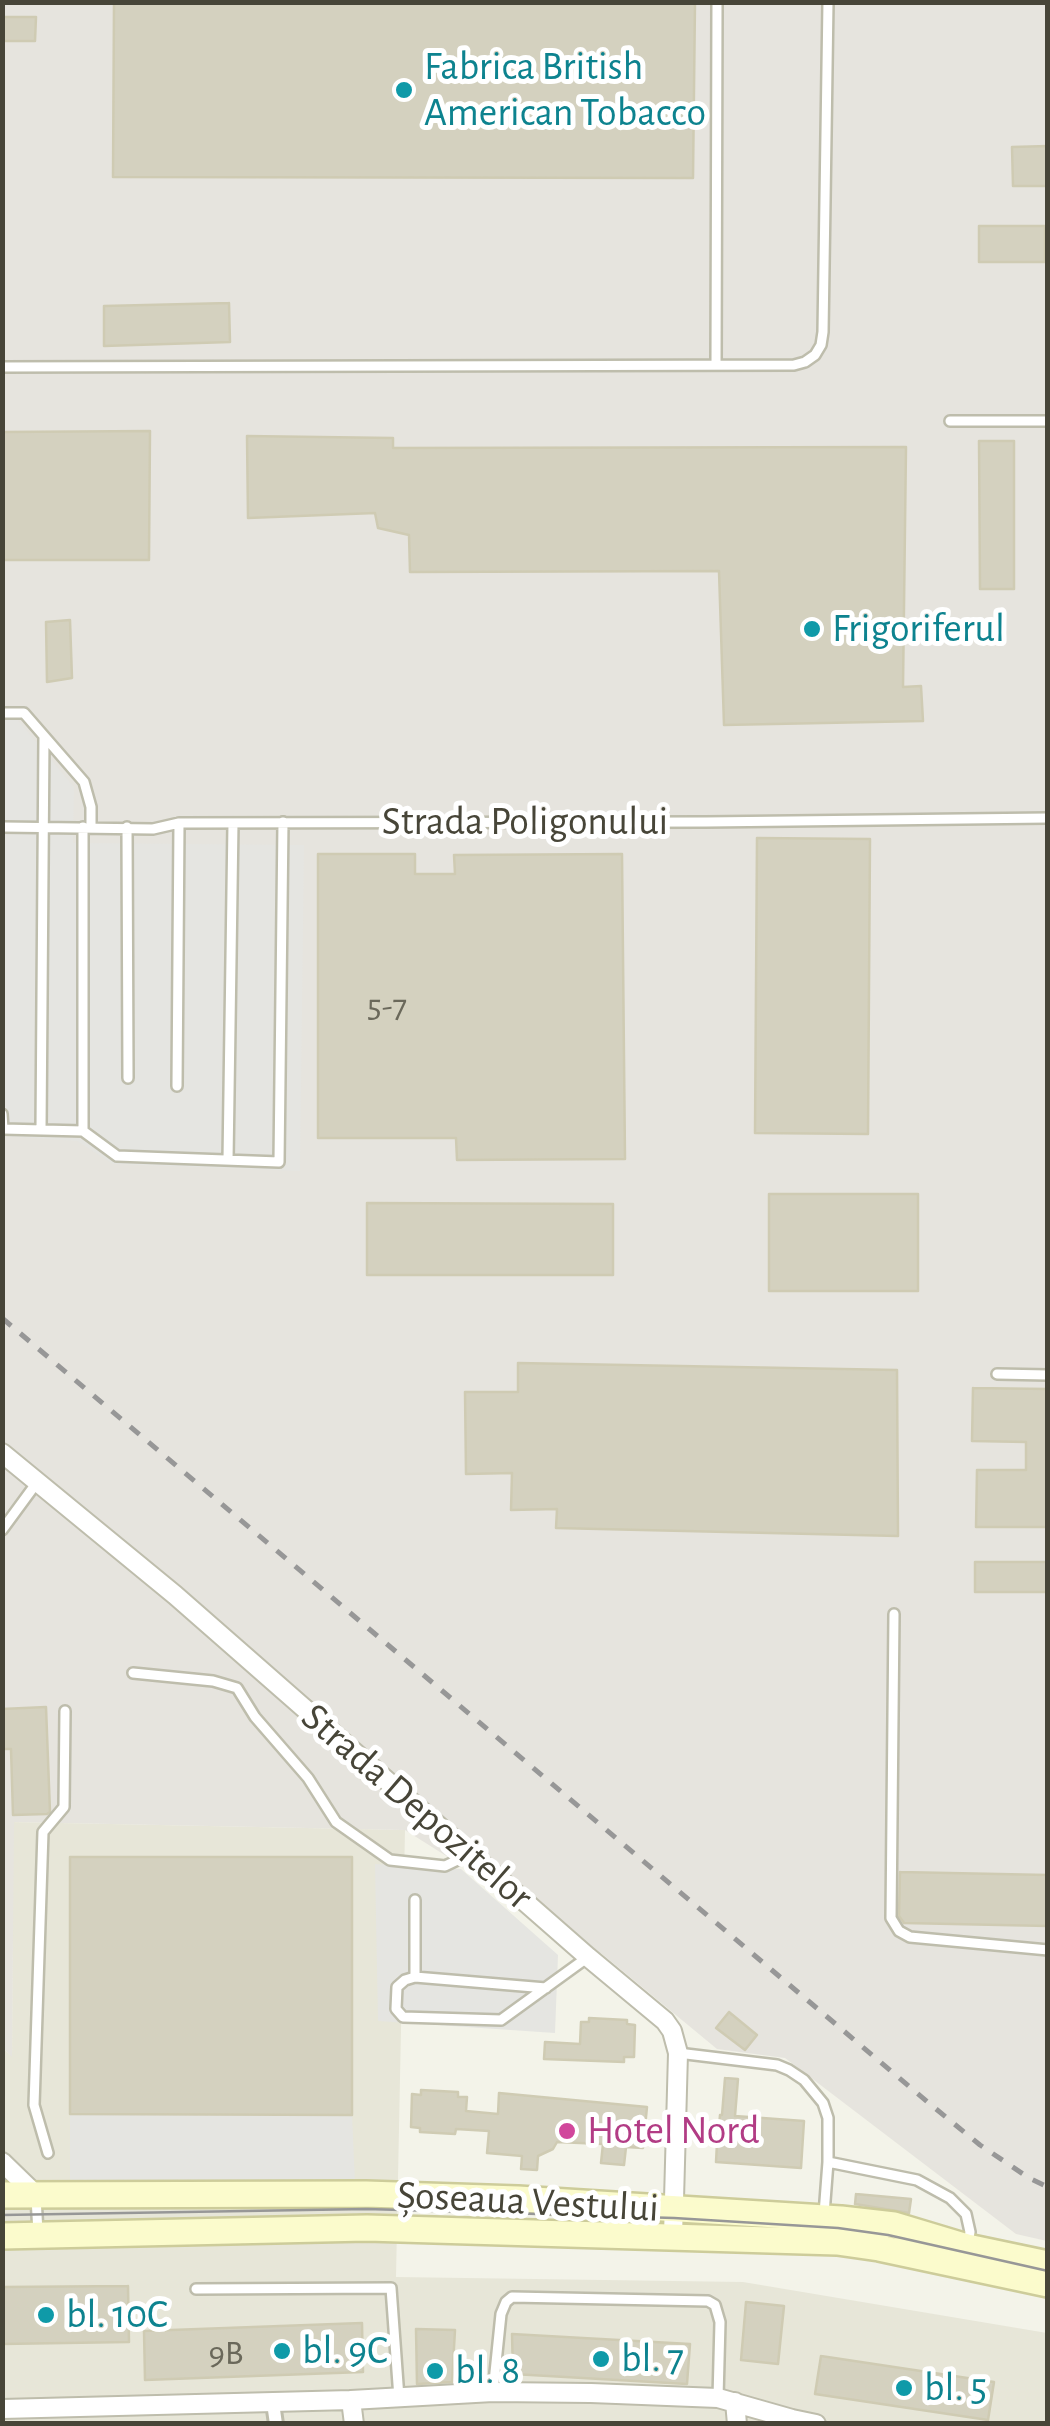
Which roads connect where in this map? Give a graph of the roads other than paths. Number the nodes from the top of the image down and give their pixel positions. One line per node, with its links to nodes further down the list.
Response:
1 (717, 2): 3 (lane)
2 (828, 2): 3 (lane)
3 (716, 365): 4 (lane)
4 (2, 367)
5 (950, 421): 6 (lane)
6 (1048, 421)
7 (2, 713): 8 (lane)
8 (44, 736): 13 (lane); 14 (lane)
9 (1048, 818): 12 (lane, Strada Poligonului)
10 (179, 822): 11 (lane, Strada Poligonului); 15 (lane, Strada Poligonului); 18 (lane)
11 (233, 822): 12 (lane, Strada Poligonului); 22 (lane)
12 (283, 822): 22 (lane)
13 (43, 827): 14 (lane, Strada Poligonului); 16 (lane, Strada Poligonului); 20 (lane)
14 (87, 827): 15 (lane, Strada Poligonului); 21 (lane)
15 (126, 827): 17 (lane)
16 (2, 828)
17 (128, 1078)
18 (176, 1086)
19 (2, 1114): 20 (lane)
20 (41, 1129): 21 (lane)
21 (83, 1131): 22 (lane)
22 (228, 1160)
23 (997, 1374): 24 (lane)
24 (1048, 1375)
25 (2, 1453): 26 (street, Strada Depozitelor)
26 (38, 1481): 27 (lane); 31 (street, Strada Depozitelor)
27 (2, 1530)
28 (894, 1614): 33 (lane)
29 (133, 1673): 31 (lane)
30 (66, 1711): 38 (lane)
31 (470, 1854): 34 (street, Strada Depozitelor)
32 (415, 1900): 35 (lane)
33 (1048, 1950)
34 (588, 1957): 36 (lane); 37 (street, Strada Depozitelor)
35 (415, 1977): 36 (lane); 36 (lane)
36 (546, 1988)
37 (678, 2052): 40 (lane); 43 (street)
38 (48, 2153)
39 (2, 2162): 41 (street)
40 (828, 2162): 45 (lane); 49 (lane)
41 (36, 2194): 42 (main road, Șoseaua Vestului); 44 (main road, Șoseaua Vestului); 46 (lane)
42 (2, 2195)
43 (674, 2209): 44 (main road, Șoseaua Vestului); 45 (main road, Șoseaua Vestului); 48 (street)
44 (367, 2212): 46 (main road, Șoseaua Vestului); 48 (main road, Șoseaua Vestului)
45 (824, 2218): 49 (main road, Șoseaua Vestului)
46 (38, 2235): 47 (main road, Șoseaua Vestului)
47 (2, 2236)
48 (673, 2236): 49 (main road, Șoseaua Vestului)
49 (964, 2256): 50 (main road, Șoseaua Vestului); 51 (main road, Șoseaua Vestului)
50 (1048, 2264)
51 (1048, 2284)
52 (196, 2289): 54 (lane)
53 (493, 2392): 54 (street); 56 (street); 56 (lane)
54 (399, 2398): 55 (street)
55 (351, 2400): 57 (street); 61 (street)
56 (727, 2400): 59 (street); 62 (street)
57 (273, 2403): 58 (street); 60 (street)
58 (2, 2409)
59 (792, 2422): 63 (street)
60 (276, 2424)
61 (354, 2424)
62 (737, 2424)
63 (816, 2424)

